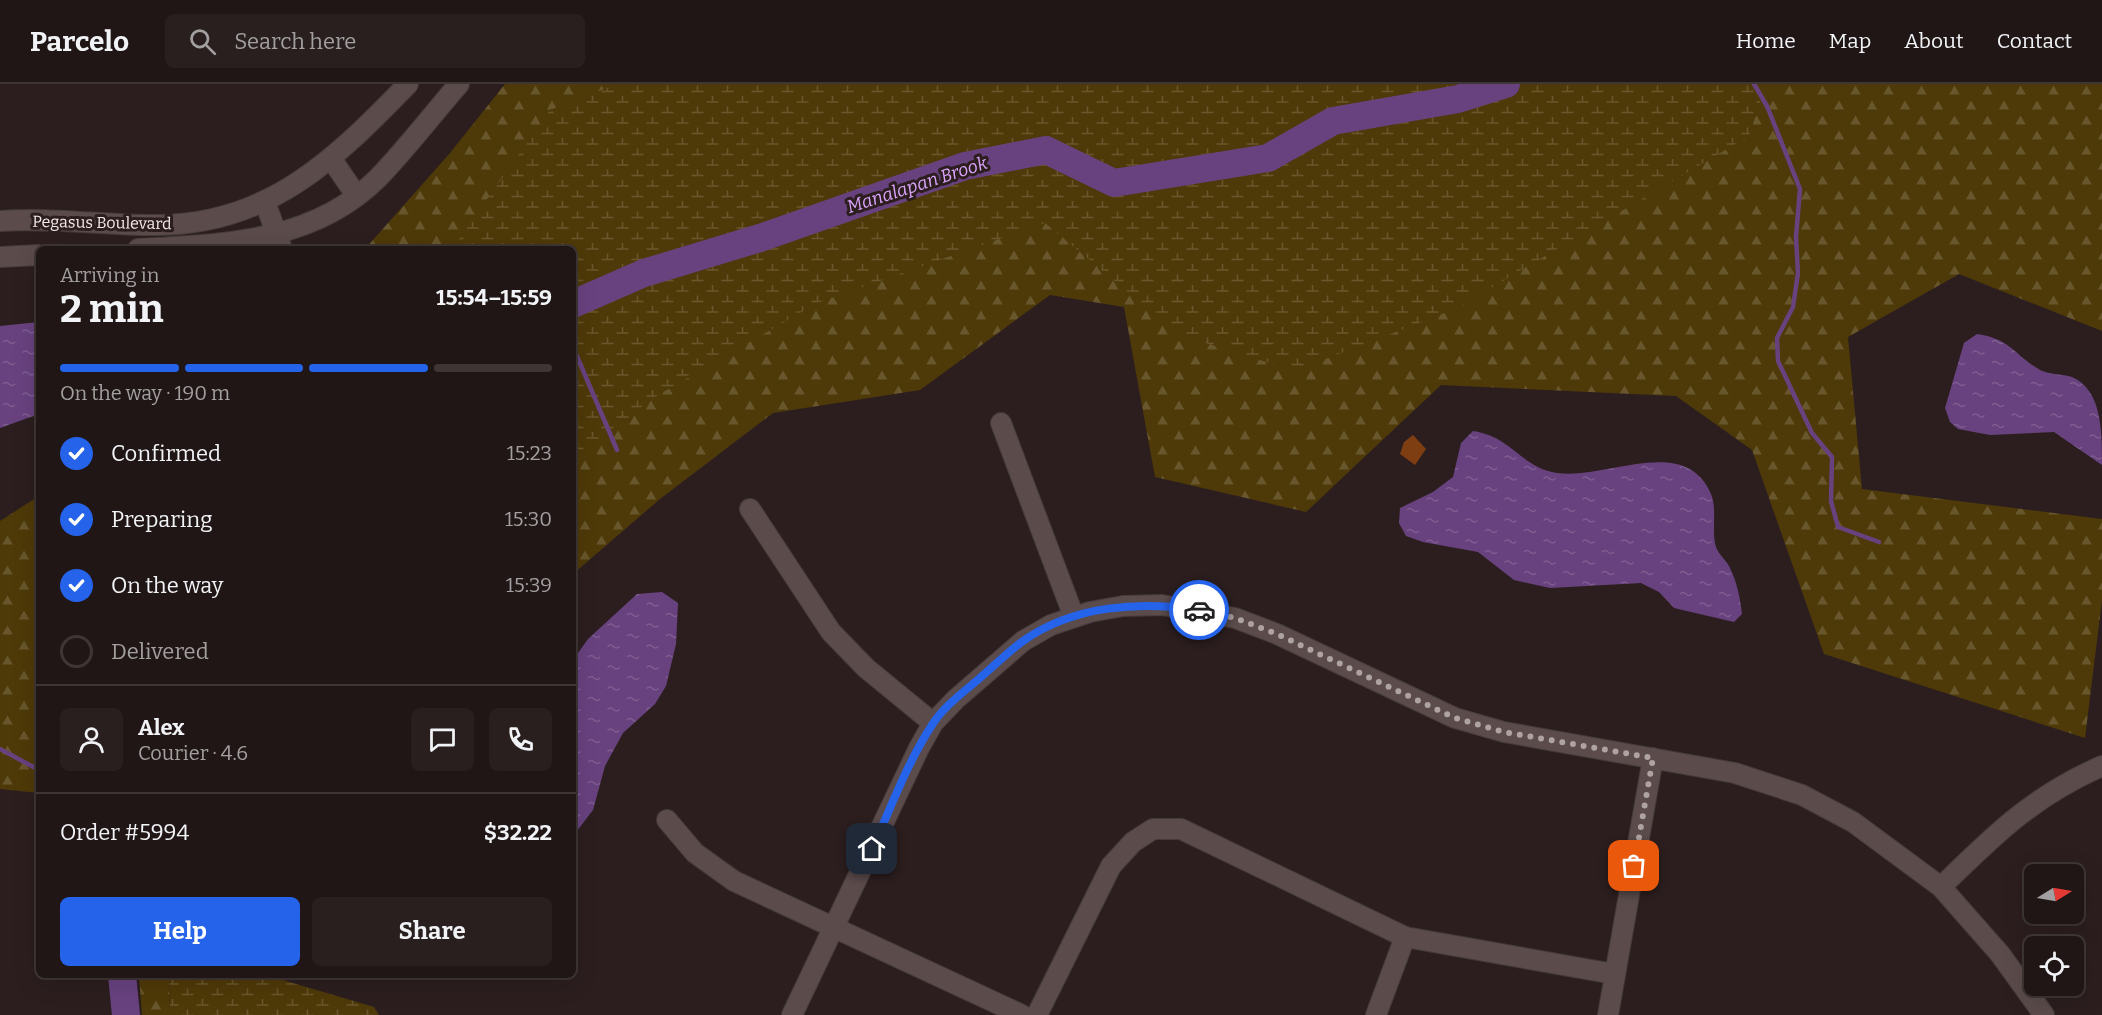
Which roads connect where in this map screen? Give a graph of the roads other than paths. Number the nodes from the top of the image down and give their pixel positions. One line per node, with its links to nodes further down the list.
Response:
1 (408, 84): 3 (street, Pegasus Boulevard)
2 (459, 84): 4 (street, Pegasus Boulevard)
3 (332, 160): 4 (street); 5 (street, Pegasus Boulevard)
4 (356, 195): 7 (street, Pegasus Boulevard)
5 (266, 202): 6 (street, Pegasus Boulevard); 7 (street)
6 (0, 221)
7 (280, 242): 8 (street, Pegasus Boulevard)
8 (184, 246)
9 (36, 255): 10 (street, Pegasus Boulevard)
10 (0, 257)
11 (1001, 423): 13 (street)
12 (750, 509): 14 (street)
13 (1074, 617): 14 (street); 15 (street)
14 (933, 723): 19 (street)
15 (1653, 758): 18 (street); 21 (street)
16 (2102, 766): 18 (street)
17 (667, 820): 19 (street)
18 (1941, 886): 27 (street)
19 (834, 930): 22 (street); 23 (street)
20 (1405, 937): 21 (street); 24 (street); 25 (street)
21 (1614, 974): 26 (street)
22 (792, 1015)
23 (1022, 1015)
24 (1037, 1015)
25 (1376, 1015)
26 (1608, 1015)
27 (2044, 1015)

